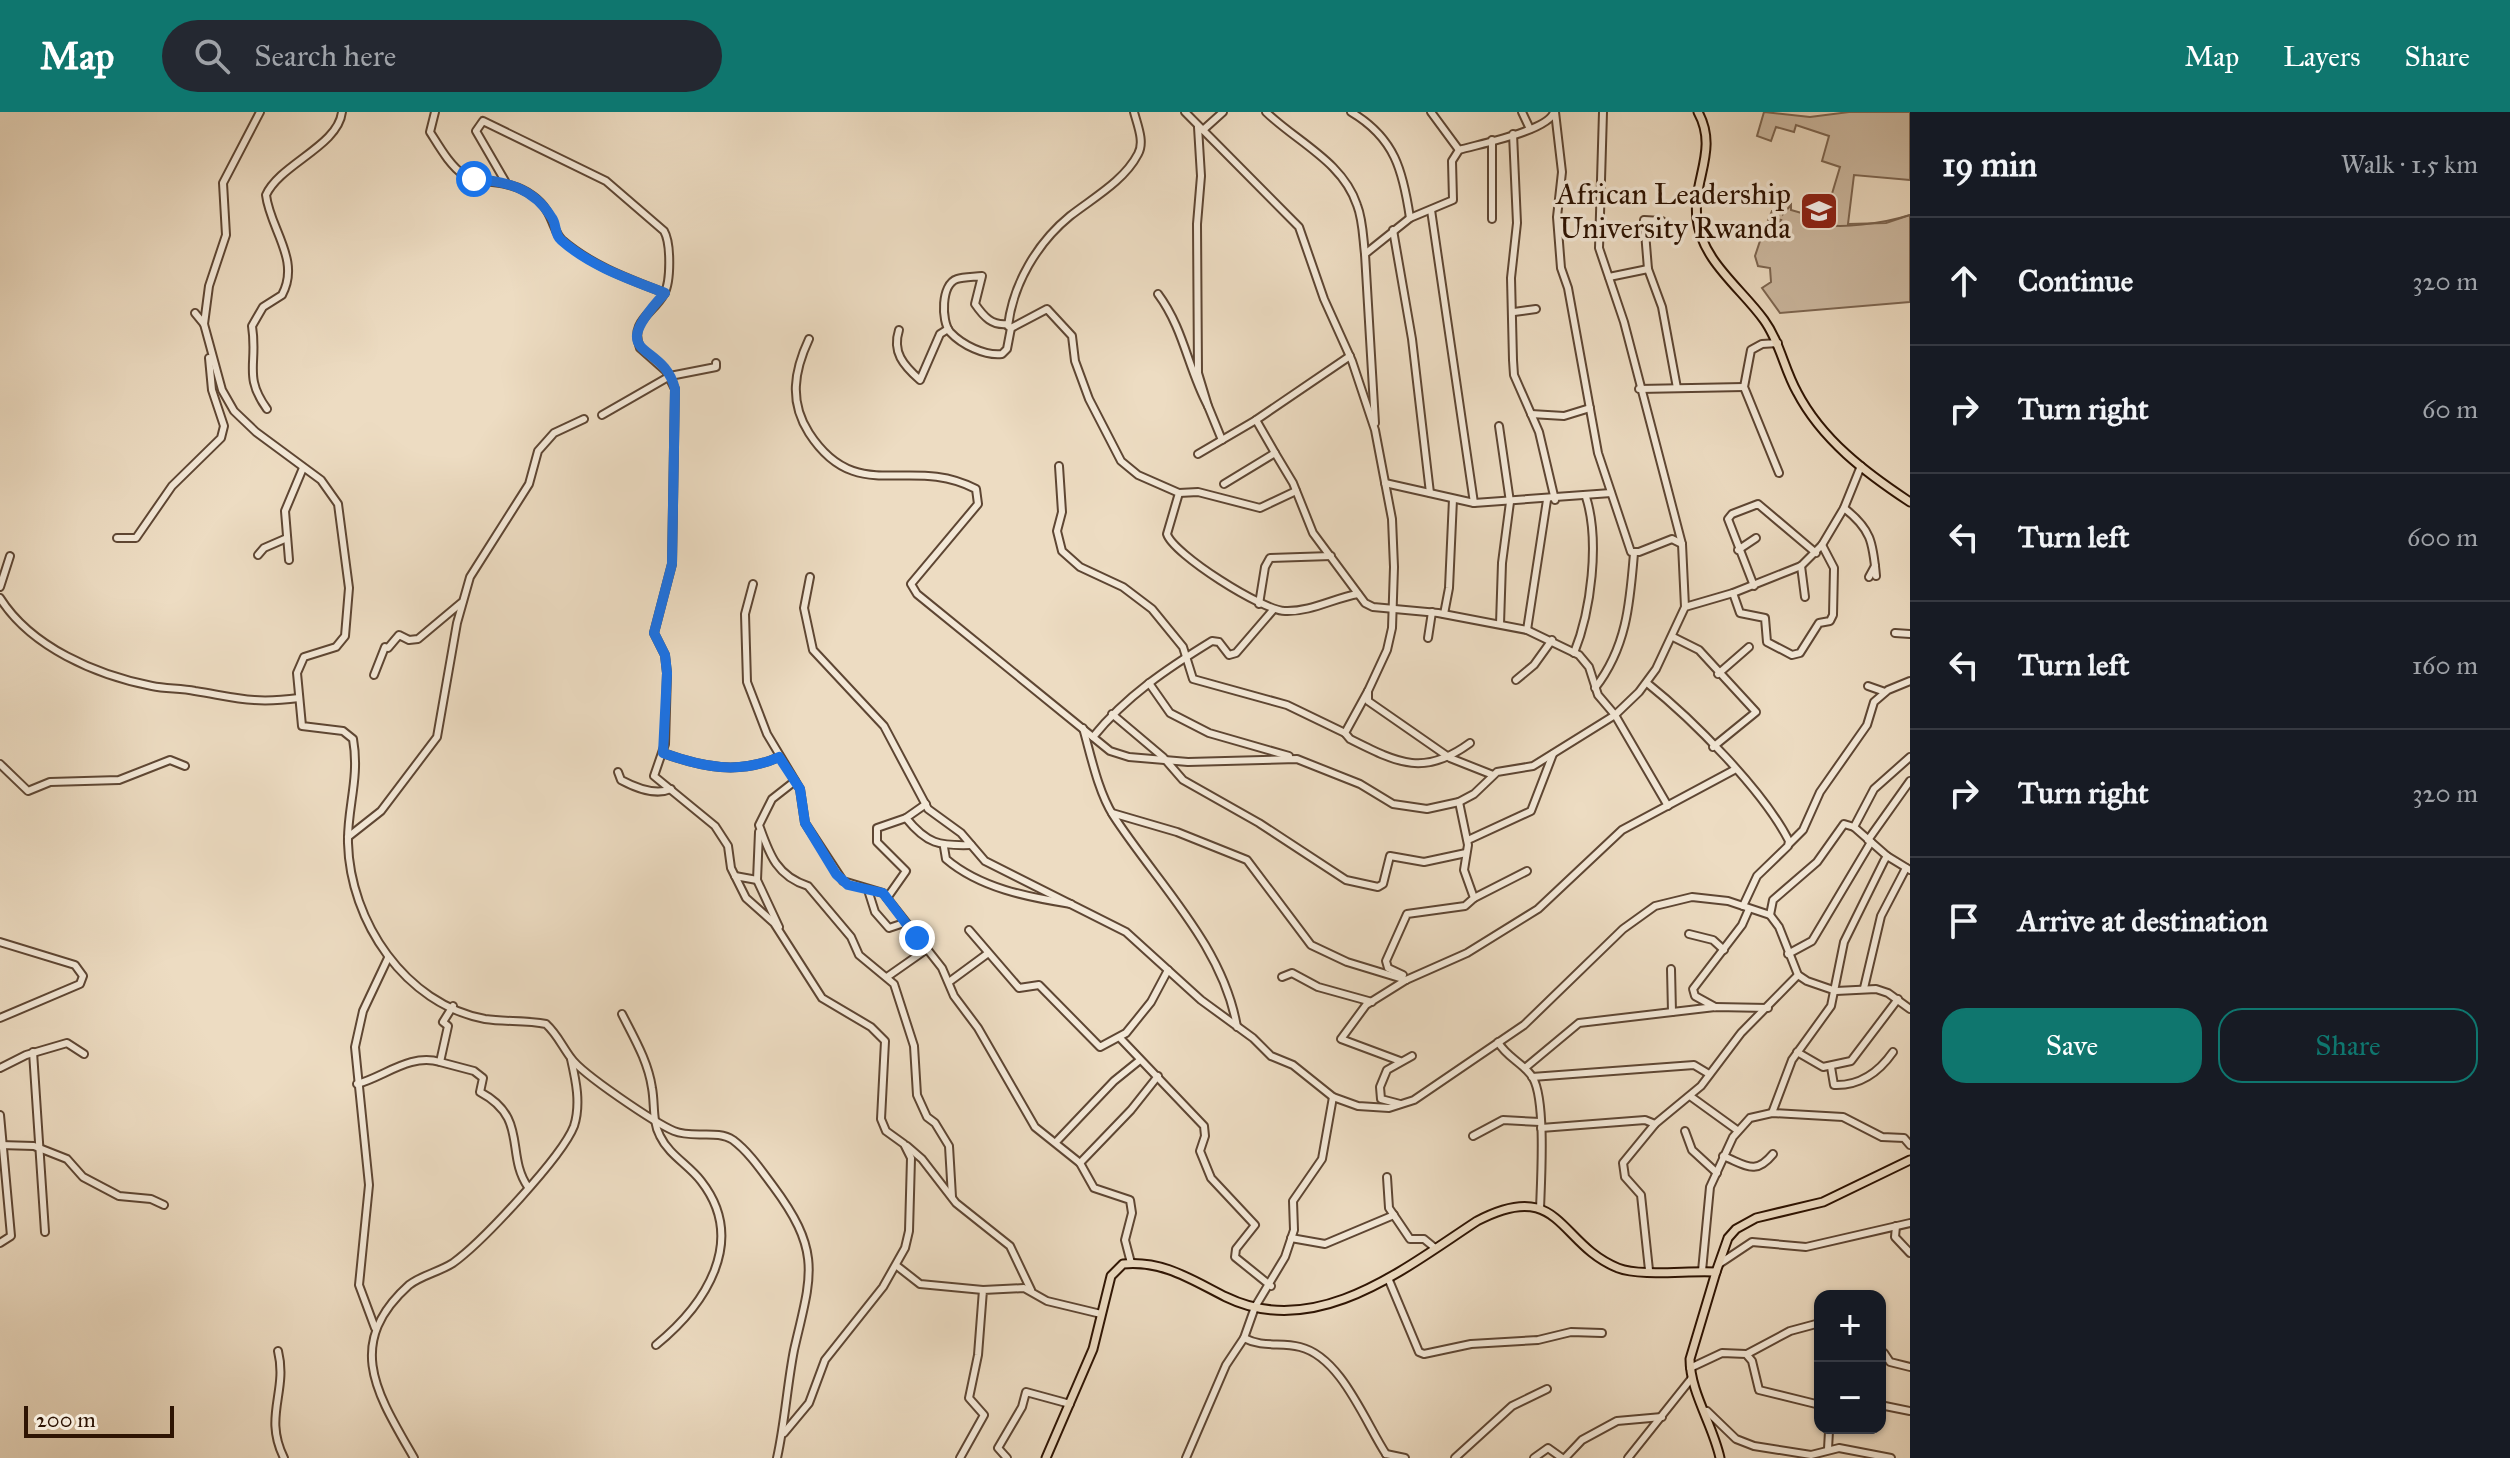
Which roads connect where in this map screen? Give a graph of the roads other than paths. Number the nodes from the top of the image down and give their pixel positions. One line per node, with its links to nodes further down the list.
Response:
1 (260, 112): 35 (street)
2 (342, 112): 50 (street)
3 (435, 112): 19 (street)
4 (1134, 112): 30 (street)
5 (1185, 112): 14 (street)
6 (1223, 112): 14 (street)
7 (1266, 112): 25 (street)
8 (1351, 112): 21 (street)
9 (1431, 112): 18 (street)
10 (1522, 112): 15 (street)
11 (1555, 112): 15 (street); 49 (street)
12 (1603, 112): 27 (street)
13 (1698, 112): 40 (main road)
14 (1200, 128): 42 (street); 48 (street)
15 (1530, 129): 16 (street)
16 (1513, 134): 17 (street); 32 (street)
17 (1492, 140): 18 (street); 22 (street)
18 (1459, 150): 20 (street)
19 (505, 181): 28 (street); 28 (street)
20 (1431, 210): 21 (street); 75 (street)
21 (1410, 218): 24 (street)
22 (1492, 219)
23 (1662, 221): 26 (street)
24 (1393, 230): 25 (street); 68 (street)
25 (1365, 254): 56 (street)
26 (1648, 269): 27 (street); 46 (street)
27 (1609, 277): 47 (street)
28 (665, 293): 44 (street)
29 (1158, 294): 48 (street)
30 (1012, 302): 34 (street); 36 (street)
31 (1536, 309): 32 (street)
32 (1514, 312): 51 (street)
33 (195, 313): 35 (street)
34 (1025, 320): 36 (street); 67 (street)
35 (204, 324): 41 (street)
36 (1009, 326): 37 (street); 37 (street)
37 (948, 329): 38 (street)
38 (899, 330)
39 (809, 339): 129 (street)
40 (1778, 343): 45 (street); 61 (main road)
41 (210, 350): 77 (street); 126 (street)
42 (1350, 356): 54 (street); 56 (street)
43 (716, 363): 44 (street)
44 (670, 376): 52 (street); 134 (street)
45 (1744, 387): 46 (street); 63 (street)
46 (1677, 388): 47 (street)
47 (1639, 389): 80 (street)
48 (1208, 406): 57 (street)
49 (1590, 408): 51 (street); 69 (street)
50 (267, 409)
51 (1531, 414): 72 (street)
52 (602, 415)
53 (584, 419): 99 (street)
54 (1256, 420): 57 (street); 58 (street)
55 (1499, 426): 73 (street)
56 (1375, 430): 64 (street)
57 (1222, 440): 59 (street)
58 (1275, 453): 65 (street); 66 (street)
59 (1198, 454)
60 (1059, 466): 115 (street)
61 (1861, 466): 74 (main road); 76 (street)
62 (303, 468): 78 (street)
63 (1779, 473)
64 (1385, 483): 68 (street); 102 (street)
65 (1224, 484)
66 (1296, 491): 67 (street); 87 (street)
67 (1179, 493): 100 (street)
68 (1430, 493): 71 (street)
69 (1611, 493): 70 (street); 83 (street)
70 (1586, 497): 72 (street); 114 (street)
71 (1453, 499): 75 (street); 105 (street)
72 (1551, 500): 73 (street); 107 (street)
73 (1510, 502): 75 (street); 106 (street)
74 (1910, 502)
75 (1474, 503)
76 (1844, 508): 81 (street); 90 (street)
77 (117, 538)
78 (287, 538): 85 (street); 88 (street)
79 (1756, 538): 82 (street)
80 (1682, 544): 83 (street); 101 (street)
81 (1822, 545): 84 (street); 95 (street)
82 (1738, 550): 84 (street); 93 (street)
83 (1634, 553): 123 (street)
84 (1816, 553): 89 (street)
85 (258, 555)
86 (10, 556): 94 (street)
87 (1331, 556): 96 (street); 100 (street)
88 (289, 560)
89 (1801, 566): 93 (street); 97 (street)
90 (1872, 576)
91 (810, 577): 150 (street)
92 (753, 584): 136 (street)
93 (1754, 586): 95 (street)
94 (0, 587)
95 (1733, 593): 101 (street)
96 (1358, 594): 102 (street); 103 (street)
97 (1805, 597)
98 (0, 598): 126 (street)
99 (463, 603): 117 (street); 156 (street)
100 (1259, 604): 103 (street)
101 (1685, 607): 110 (street)
102 (1392, 608): 104 (street); 124 (street)
103 (1273, 610): 115 (street)
104 (1432, 612): 105 (street); 111 (street)
105 (1444, 614): 106 (street)
106 (1500, 624): 107 (street)
107 (1527, 630): 112 (street)
108 (1895, 633): 109 (street)
109 (1910, 634)
110 (1673, 637): 116 (street); 121 (street)
111 (1428, 638)
112 (1552, 640): 114 (street); 118 (street)
113 (1749, 647): 116 (street)
114 (1574, 653): 123 (street)
115 (1186, 657): 120 (street); 130 (street)
116 (1718, 674): 133 (street)
117 (374, 675)
118 (1516, 680)
119 (1910, 681): 125 (street)
120 (1149, 683): 127 (street); 139 (street)
121 (1647, 683): 128 (street); 133 (street)
122 (1868, 686): 125 (street)
123 (1595, 688): 128 (street)
124 (1368, 691): 130 (street); 138 (street)
125 (1885, 692): 159 (street)
126 (299, 698): 156 (street)
127 (1112, 714): 131 (street); 140 (street)
128 (1615, 715): 135 (street); 151 (street)
129 (1083, 728): 131 (street); 152 (street)
130 (1345, 733): 138 (street)
131 (1093, 737): 140 (street)
132 (1470, 743): 138 (street)
133 (1713, 747): 143 (street)
134 (663, 753): 136 (street); 148 (street)
135 (1553, 754): 145 (street); 157 (street)
136 (779, 757): 146 (street)
137 (1910, 757): 155 (street)
138 (1450, 758): 145 (street)
139 (1295, 759): 140 (street); 149 (street)
140 (1166, 761): 162 (street)
141 (0, 764): 142 (street)
142 (185, 766)
143 (1734, 770): 151 (street); 159 (street)
144 (618, 772): 148 (street)
145 (1493, 775): 149 (street)
146 (795, 781): 154 (street); 168 (street)
147 (1910, 781): 158 (street)
148 (671, 789): 166 (street)
149 (1459, 802): 157 (street)
150 (926, 804): 153 (street); 160 (street)
151 (1668, 806): 189 (street)
152 (1112, 813): 189 (street); 202 (street)
153 (906, 818): 161 (street); 169 (street)
154 (759, 825): 167 (street); 187 (street)
155 (1854, 827): 158 (street); 173 (street)
156 (348, 837): 183 (street)
157 (1468, 840): 162 (street)
158 (1870, 841): 163 (street); 182 (street)
159 (1789, 844): 172 (street)
160 (971, 845): 161 (street); 171 (street)
161 (944, 847): 171 (street)
162 (1466, 853): 170 (street)
163 (1887, 856): 164 (street); 192 (street)
164 (1908, 869): 191 (street)
165 (1527, 871): 170 (street)
166 (735, 876): 167 (street); 176 (street)
167 (757, 880): 176 (street)
168 (868, 890): 169 (street); 174 (street)
169 (887, 898): 174 (street)
170 (1474, 898): 189 (street)
171 (1078, 905): 185 (street)
172 (1746, 908): 173 (street); 180 (street); 204 (street)
173 (1770, 915): 182 (street)
174 (904, 923): 179 (street)
175 (969, 930): 181 (street)
176 (780, 931): 234 (street)
177 (1689, 934): 180 (street)
178 (0, 942): 201 (street)
179 (927, 949): 187 (street); 190 (street)
180 (1724, 950): 196 (street)
181 (987, 954): 190 (street); 203 (street)
182 (1788, 954): 186 (street)
183 (388, 958): 195 (street); 220 (street)
184 (1671, 969): 199 (street)
185 (1168, 970): 202 (street); 203 (street)
186 (1798, 975): 192 (street); 197 (street)
187 (887, 977): 244 (street)
188 (1282, 977): 194 (street)
189 (1409, 979): 194 (street)
190 (949, 982): 232 (street)
191 (1864, 988): 192 (street); 193 (street)
192 (1836, 991): 206 (street)
193 (1898, 999): 198 (street); 214 (street)
194 (1372, 1002): 212 (street)
195 (453, 1006): 210 (street); 213 (street)
196 (1715, 1007): 197 (street); 199 (street)
197 (1768, 1008): 217 (street)
198 (1910, 1009)
199 (1672, 1012): 216 (street)
200 (622, 1014): 226 (street)
201 (0, 1018)
202 (1237, 1027): 222 (street)
203 (1121, 1039): 211 (street)
204 (1498, 1042): 216 (street); 223 (street)
205 (33, 1052): 208 (street); 215 (street); 236 (street)
206 (1797, 1052): 214 (street); 224 (street)
207 (1893, 1052): 214 (street)
208 (84, 1054)
209 (1412, 1056): 212 (street)
210 (571, 1059): 226 (street); 243 (street)
211 (1140, 1060): 218 (street); 232 (street)
212 (1400, 1061): 223 (street)
213 (440, 1062): 220 (street); 243 (street)
214 (1831, 1067)
215 (0, 1068)
216 (1525, 1068): 219 (street)
217 (1709, 1074): 219 (street); 221 (street)
218 (1158, 1076): 240 (street); 261 (street)
219 (1532, 1077): 228 (street)
220 (357, 1084): 267 (street)
221 (1690, 1096): 227 (street); 229 (street)
222 (1333, 1097): 223 (street); 251 (street)
223 (1403, 1104)
224 (1772, 1113): 229 (street); 235 (street)
225 (0, 1115): 233 (street)
226 (654, 1120): 270 (street); 284 (street)
227 (1655, 1124): 228 (street); 258 (street)
228 (1540, 1125): 231 (street); 246 (street)
229 (1737, 1130): 238 (street)
230 (1685, 1131): 241 (street)
231 (1473, 1136)
232 (1056, 1142): 240 (street)
233 (2, 1144): 236 (street); 252 (street)
234 (904, 1144): 244 (street); 256 (street)
235 (1910, 1145)
236 (40, 1148): 245 (street); 250 (street)
237 (1773, 1154): 238 (street)
238 (1723, 1156): 241 (street)
239 (1910, 1160): 257 (main road)
240 (1080, 1163): 255 (street)
241 (1717, 1173): 259 (street)
242 (1387, 1177): 247 (street)
243 (528, 1187): 267 (street)
244 (952, 1197): 263 (street)
245 (164, 1205)
246 (1540, 1209): 253 (main road); 258 (main road)
247 (1394, 1215): 251 (street); 253 (street)
248 (1910, 1223): 249 (street)
249 (1896, 1226): 254 (street); 257 (street)
250 (45, 1232)
251 (1291, 1238): 261 (street)
252 (0, 1243)
253 (1435, 1248): 260 (main road)
254 (1910, 1253)
255 (1131, 1263): 264 (main road); 265 (main road)
256 (897, 1266): 262 (street); 284 (street)
257 (1718, 1268): 259 (main road); 275 (main road)
258 (1649, 1270): 259 (main road)
259 (1702, 1271)
260 (1388, 1278): 264 (main road); 268 (street)
261 (1271, 1286): 264 (street)
262 (983, 1290): 263 (street); 290 (street)
263 (1031, 1290): 265 (street)
264 (1255, 1307): 269 (street)
265 (1101, 1314): 278 (main road)
266 (1814, 1325): 272 (street)
267 (375, 1328): 288 (street)
268 (1602, 1333)
269 (1244, 1338): 286 (street); 293 (street)
270 (656, 1345)
271 (278, 1351): 287 (street)
272 (1746, 1354): 275 (street); 279 (street)
273 (1886, 1356): 274 (street)
274 (1910, 1367)
275 (1690, 1368): 276 (main road)
276 (1691, 1379): 281 (main road); 283 (street)
277 (1547, 1389): 295 (street)
278 (1070, 1404): 291 (street); 292 (main road)
279 (1814, 1404)
280 (1886, 1406): 282 (street)
281 (1707, 1411): 285 (street); 299 (main road)
282 (1910, 1411)
283 (1662, 1417): 297 (street); 298 (street)
284 (783, 1434): 289 (street)
285 (1825, 1453): 300 (street)
286 (1384, 1456): 294 (street)
287 (284, 1458)
288 (414, 1458)
289 (777, 1458)
290 (960, 1458)
291 (1007, 1458)
292 (1046, 1458)
293 (1186, 1458)
294 (1405, 1458)
295 (1455, 1458)
296 (1534, 1458): 297 (street)
297 (1564, 1458)
298 (1628, 1458)
299 (1720, 1458)
300 (1891, 1458)

